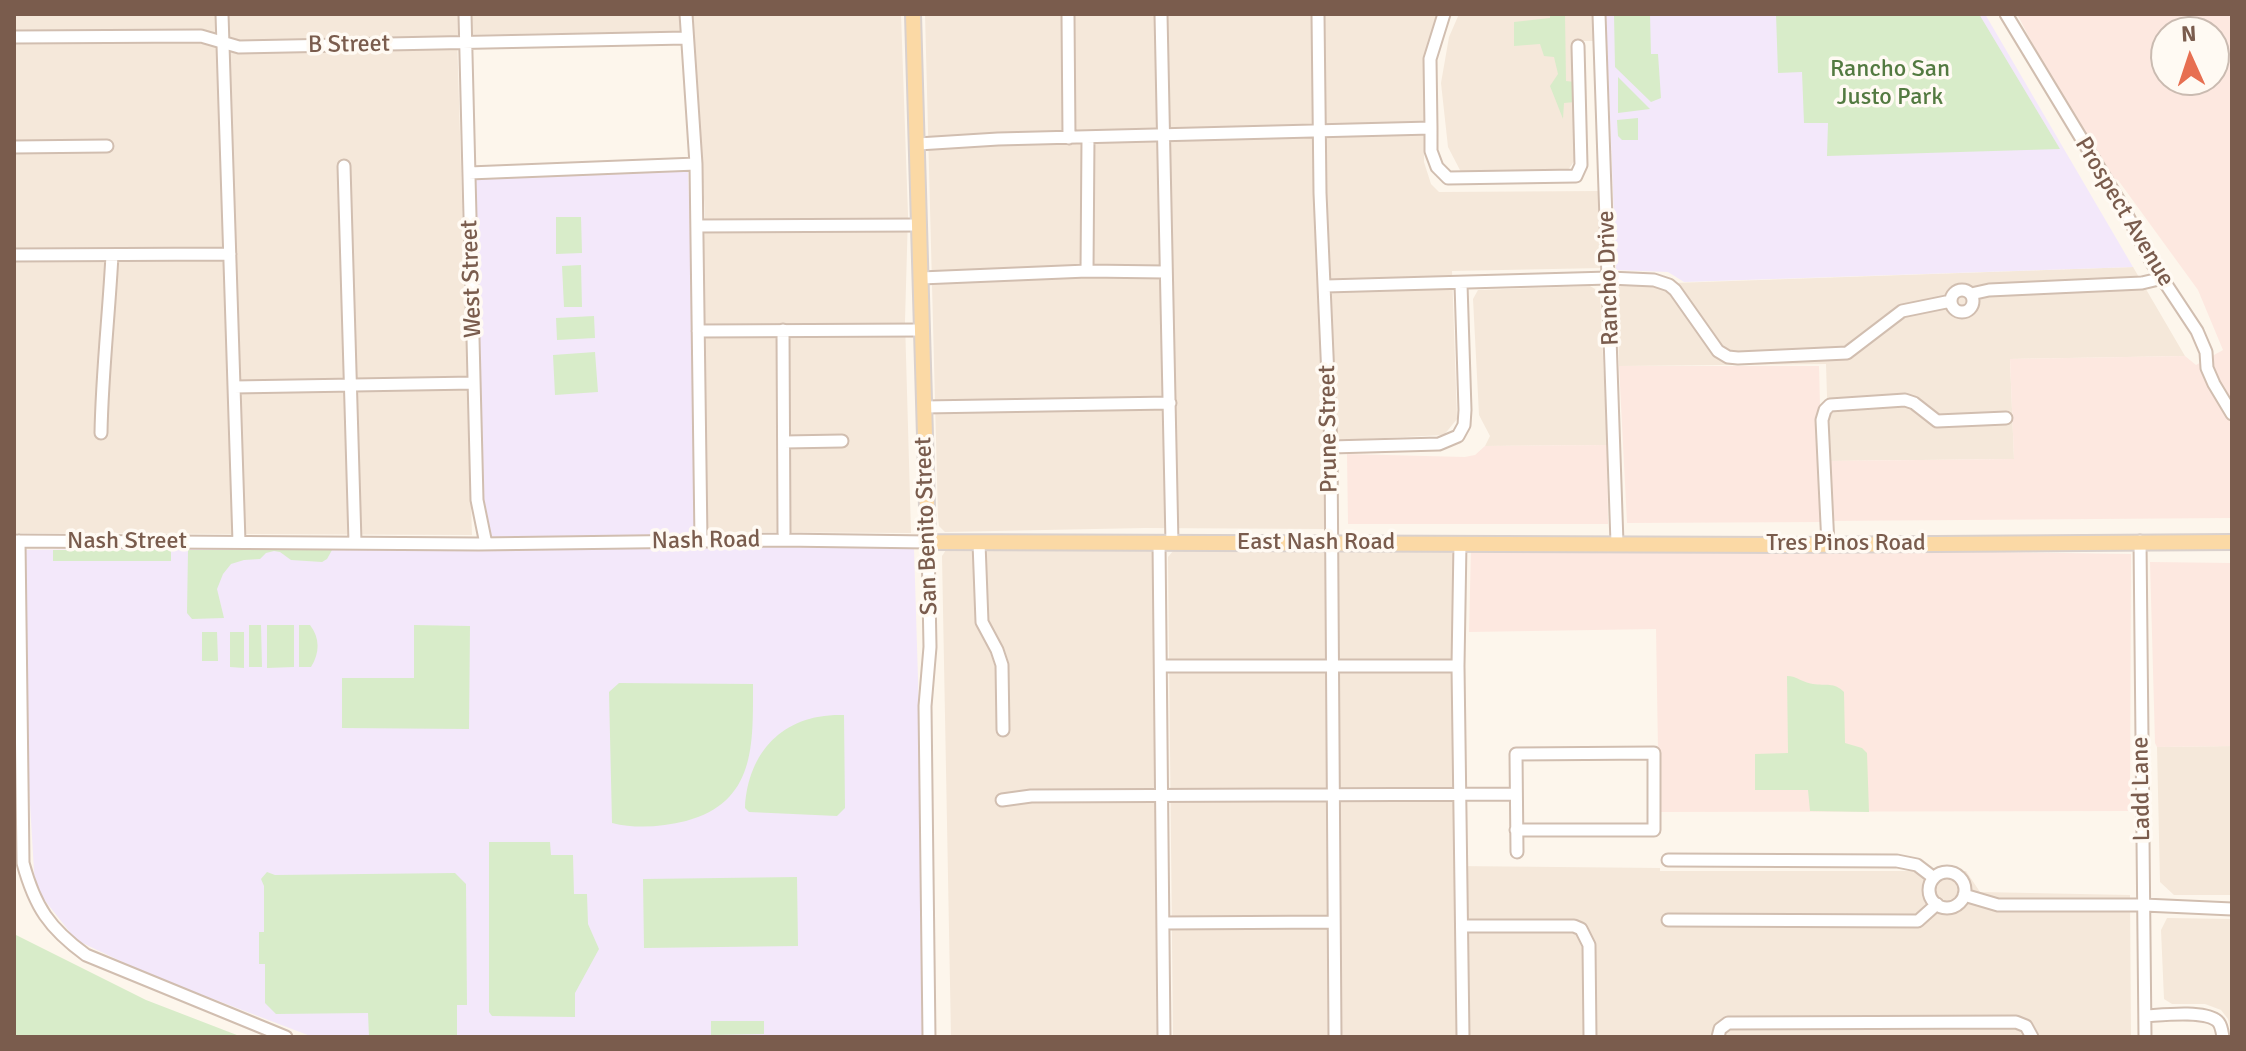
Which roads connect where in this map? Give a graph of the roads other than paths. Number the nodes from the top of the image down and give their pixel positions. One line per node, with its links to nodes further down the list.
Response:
1 (222, 14): 13 (street)
2 (465, 14): 14 (street, West Street)
3 (686, 14): 12 (street)
4 (913, 14): 23 (main road, San Benito Street)
5 (1068, 14): 21 (street)
6 (1161, 14): 20 (street)
7 (1318, 14): 19 (street, Prune Street)
8 (1444, 14): 18 (street)
9 (1599, 14): 17 (street, Rancho Drive)
10 (2006, 14): 38 (street, Prospect Avenue)
11 (14, 37): 13 (street, B Street)
12 (686, 38): 14 (street, B Street); 26 (street)
13 (224, 43): 14 (street, B Street); 31 (street)
14 (466, 43): 28 (street, West Street)
15 (1578, 46): 16 (street)
16 (1579, 86): 17 (street); 18 (street)
17 (1602, 86): 37 (street, Rancho Drive)
18 (1431, 128): 19 (street)
19 (1318, 132): 20 (street); 40 (street, Prune Street)
20 (1163, 134): 22 (street); 35 (street)
21 (1069, 138): 22 (street); 23 (street)
22 (1088, 138): 34 (street)
23 (918, 144): 29 (main road, San Benito Street)
24 (107, 146): 25 (street)
25 (14, 147)
26 (696, 164): 28 (street); 30 (street)
27 (344, 166): 47 (street)
28 (469, 173): 46 (street, West Street)
29 (919, 225): 30 (street); 36 (main road, San Benito Street)
30 (697, 226): 45 (street)
31 (230, 254): 33 (street); 48 (street)
32 (14, 255): 33 (street)
33 (112, 255): 53 (street)
34 (1087, 271): 35 (street); 36 (street)
35 (1165, 272): 49 (street)
36 (921, 278): 44 (main road, San Benito Street)
37 (1609, 278): 39 (street); 42 (street); 69 (street, Rancho Drive)
38 (2163, 278): 41 (street); 51 (street, Prospect Avenue)
39 (1461, 284): 40 (street); 56 (street)
40 (1326, 286): 56 (street, Prune Street)
41 (1971, 294): 42 (street); 42 (street)
42 (1951, 301)
43 (783, 330): 44 (street); 45 (street); 55 (street)
44 (922, 330): 50 (main road, San Benito Street)
45 (698, 331): 59 (street)
46 (474, 383): 47 (street); 70 (street, West Street)
47 (351, 386): 48 (street); 62 (street)
48 (234, 387): 61 (street)
49 (1170, 403): 50 (street); 66 (street)
50 (924, 407): 63 (main road, San Benito Street)
51 (2232, 414)
52 (2006, 418): 71 (street)
53 (101, 433)
54 (842, 441): 55 (street)
55 (784, 442): 57 (street)
56 (1331, 447): 67 (street, Prune Street)
57 (784, 533)
58 (17, 541): 61 (street, Nash Street); 94 (street)
59 (701, 541): 63 (street, Nash Road); 70 (street, Nash Road)
60 (2140, 541): 64 (main road, Tres Pinos Road); 71 (main road, Tres Pinos Road); 87 (street, Ladd Lane)
61 (239, 542): 62 (street, Nash Road)
62 (355, 542): 70 (street, Nash Road)
63 (928, 542): 65 (main road, Nash Road); 95 (street, San Benito Street)
64 (2232, 542)
65 (979, 543): 66 (main road, Nash Road); 75 (street)
66 (1166, 543): 67 (main road, East Nash Road); 72 (street)
67 (1330, 543): 68 (main road, East Nash Road); 73 (street, Prune Street)
68 (1460, 543): 69 (main road, Tres Pinos Road); 74 (street)
69 (1617, 543): 71 (main road, Tres Pinos Road)
70 (486, 544)
71 (1828, 545)
72 (1161, 666): 73 (street); 78 (street)
73 (1332, 666): 74 (street); 79 (street, Prune Street)
74 (1458, 666): 77 (street)
75 (1003, 730)
76 (1516, 794): 77 (street); 81 (street); 81 (street)
77 (1460, 795): 79 (street); 92 (street)
78 (1163, 796): 79 (street); 80 (street); 91 (street)
79 (1333, 796): 90 (street, Prune Street)
80 (1002, 800)
81 (1516, 830): 82 (street)
82 (1517, 852)
83 (1668, 860): 84 (street)
84 (1934, 878): 85 (street); 86 (street)
85 (1964, 895): 86 (street); 87 (street)
86 (1937, 904): 89 (street)
87 (2144, 905): 88 (street); 93 (street, Ladd Lane)
88 (2232, 909)
89 (1668, 920)
90 (1334, 922): 91 (street); 97 (street, Prune Street)
91 (1163, 923): 96 (street)
92 (1462, 926): 98 (street); 99 (street)
93 (2145, 1016): 102 (street, Ladd Lane); 103 (street)
94 (286, 1037)
95 (929, 1037)
96 (1164, 1037)
97 (1335, 1037)
98 (1463, 1037)
99 (1590, 1037)
100 (1718, 1037): 101 (street)
101 (2032, 1037)
102 (2145, 1037)
103 (2223, 1037)

